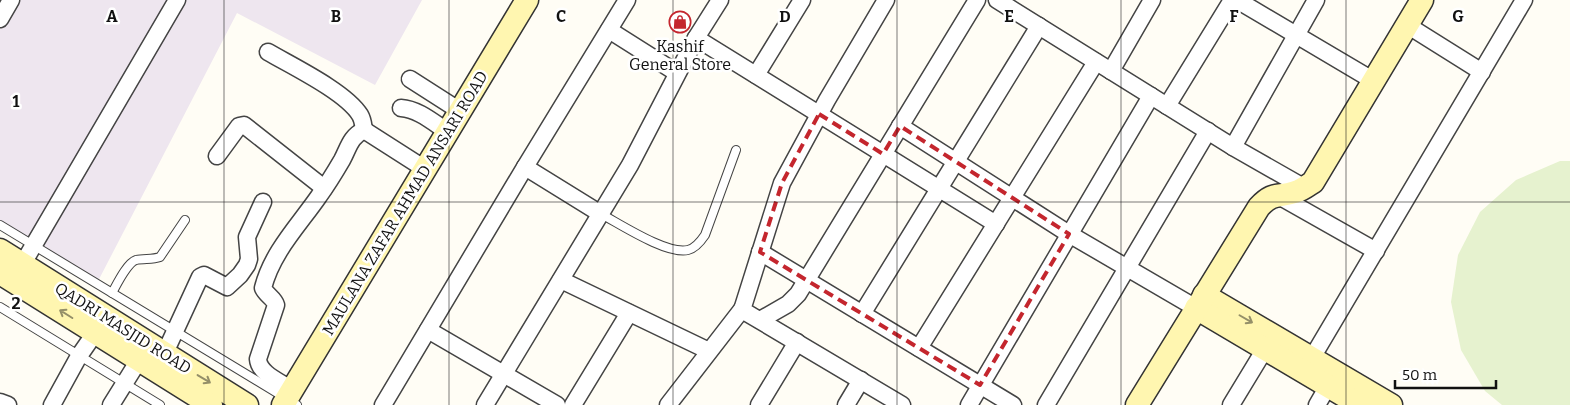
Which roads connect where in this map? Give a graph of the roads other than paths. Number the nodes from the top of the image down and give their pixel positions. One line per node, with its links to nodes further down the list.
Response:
1 (11, 0): 16 (street)
2 (177, 0): 60 (street)
3 (527, 0): 33 (street, MAULANA ZAFAR AHMAD ANSARI ROAD)
4 (627, 0): 19 (street)
5 (720, 0): 21 (street)
6 (802, 0): 27 (street)
7 (886, 0): 34 (street)
8 (977, 0): 35 (street)
9 (997, 0): 18 (street)
10 (1152, 0): 24 (street)
11 (1232, 0): 31 (street)
12 (1237, 0): 20 (street)
13 (1316, 0): 20 (street)
14 (1422, 0): 17 (street)
15 (1524, 0): 25 (street)
16 (0, 19)
17 (1407, 25): 25 (street); 29 (street)
18 (1040, 26): 23 (street); 43 (street)
19 (609, 30): 26 (street); 44 (street)
20 (1296, 35): 29 (street); 39 (street)
21 (696, 38): 26 (street); 27 (street)
22 (268, 52): 36 (street)
23 (1096, 62): 24 (street); 50 (street)
24 (1111, 71): 30 (street)
25 (1482, 72): 59 (street)
26 (677, 73): 52 (street)
27 (756, 75): 34 (street)
28 (410, 79): 33 (street)
29 (1374, 81): 47 (street)
30 (1152, 96): 31 (street); 56 (street)
31 (1167, 106): 37 (street)
32 (401, 108): 38 (street)
33 (460, 111): 38 (street, MAULANA ZAFAR AHMAD ANSARI ROAD)
34 (819, 114): 41 (street); 58 (street)
35 (900, 126): 41 (street); 43 (street)
36 (364, 130): 45 (street); 46 (street)
37 (1208, 131): 39 (street); 61 (street)
38 (448, 132): 45 (street, MAULANA ZAFAR AHMAD ANSARI ROAD)
39 (1232, 147): 47 (street)
40 (736, 150): 52 (lane)
41 (883, 154): 48 (street); 63 (street)
42 (217, 156): 46 (street)
43 (956, 162): 48 (street); 50 (street)
44 (525, 167): 52 (street); 71 (street)
45 (425, 170): 87 (street, MAULANA ZAFAR AHMAD ANSARI ROAD)
46 (324, 188): 87 (street)
47 (1305, 188): 49 (street)
48 (939, 189): 54 (street); 69 (street)
49 (1277, 195): 59 (street); 65 (street)
50 (1013, 198): 54 (street); 56 (street)
51 (263, 202): 72 (street)
52 (601, 214): 62 (street)
53 (185, 220): 64 (lane)
54 (996, 224): 75 (street)
55 (0, 225): 60 (lane)
56 (1069, 234): 61 (street); 85 (street)
57 (0, 250): 60 (street, QADRI MASJID ROAD)
58 (760, 252): 63 (street); 67 (street)
59 (1376, 252): 81 (street)
60 (17, 266): 64 (lane); 73 (street, QADRI MASJID ROAD, one-way to 60); 78 (street, QADRI MASJID ROAD)
61 (1127, 267): 65 (street); 105 (street)
62 (561, 280): 68 (street); 82 (street)
63 (806, 280): 69 (street); 70 (street)
64 (112, 293): 72 (lane)
65 (1200, 301): 76 (street); 81 (street, one-way to 81); 106 (street)
66 (0, 308): 79 (lane)
67 (743, 308): 70 (street); 77 (street)
68 (629, 313): 77 (street); 98 (street)
69 (862, 314): 75 (street)
70 (760, 320): 74 (street)
71 (428, 330): 82 (street); 95 (street)
72 (175, 331): 78 (street); 87 (lane)
73 (95, 333): 79 (street); 80 (street, QADRI MASJID ROAD)
74 (797, 342): 83 (street); 100 (street)
75 (919, 348): 85 (street)
76 (1265, 349): 81 (street); 107 (street)
77 (709, 352): 99 (street)
78 (164, 354): 94 (street, QADRI MASJID ROAD, one-way to 94)
79 (79, 356): 84 (lane); 90 (street)
80 (139, 360): 84 (street); 93 (street, QADRI MASJID ROAD)
81 (1308, 365): 86 (street); 109 (street)
82 (504, 374): 96 (street); 97 (street)
83 (861, 380): 101 (street); 102 (street)
84 (124, 383): 91 (street); 92 (lane)
85 (980, 385): 103 (street); 104 (street)
86 (1322, 396): 108 (street)
87 (290, 400)
88 (0, 402): 89 (street)
89 (8, 405)
90 (52, 405)
91 (111, 405)
92 (160, 405)
93 (212, 405)
94 (246, 405)
95 (383, 405)
96 (485, 405)
97 (557, 405)
98 (573, 405)
99 (668, 405)
100 (759, 405)
101 (846, 405)
102 (902, 405)
103 (969, 405)
104 (1013, 405)
105 (1046, 405)
106 (1136, 405)
107 (1231, 405)
108 (1360, 405)
109 (1391, 405)

